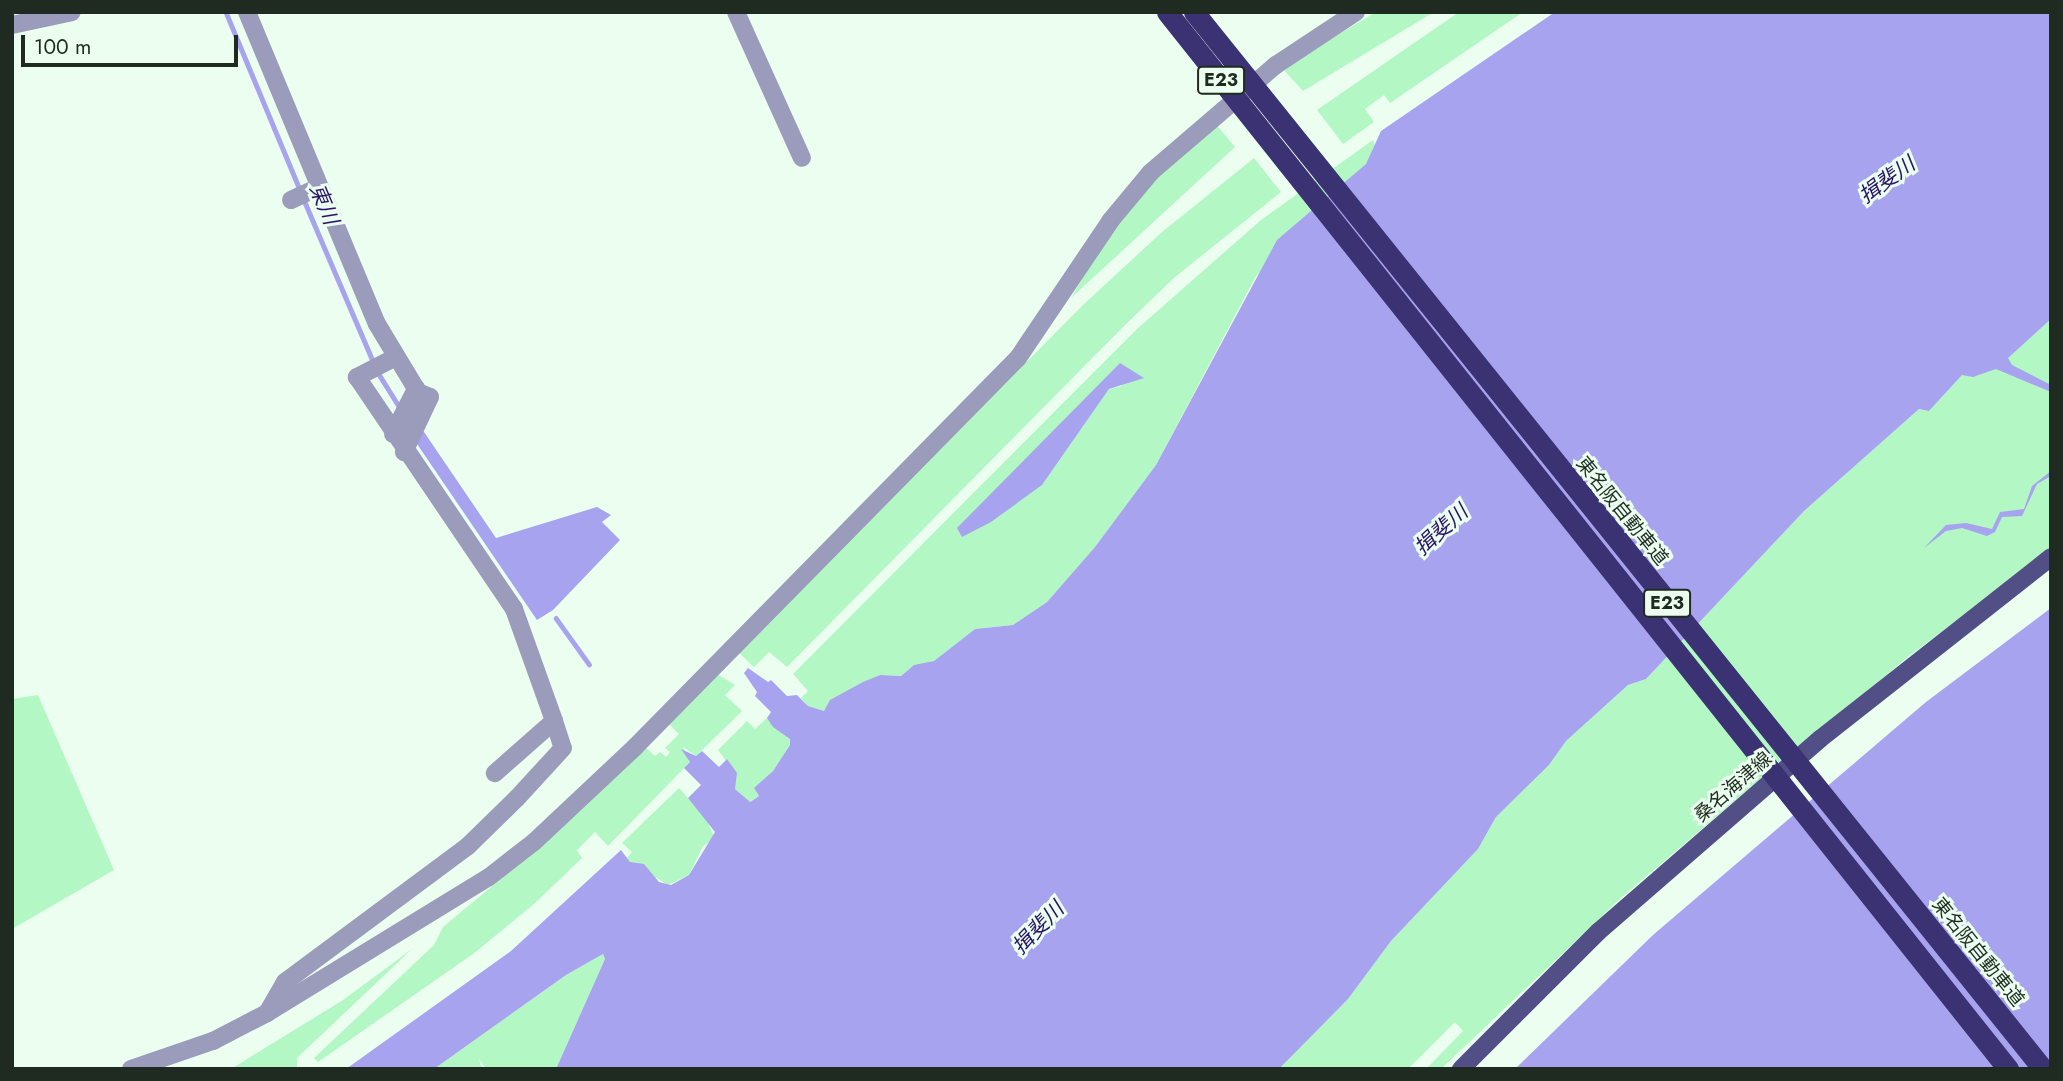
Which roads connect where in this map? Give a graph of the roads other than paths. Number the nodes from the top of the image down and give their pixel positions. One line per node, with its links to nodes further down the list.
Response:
1 (72, 12): 7 (street)
2 (247, 12): 9 (street)
3 (736, 12): 8 (street)
4 (1167, 12): 21 (highway, E23, bridge)
5 (1194, 12): 22 (highway, 東名阪自動車道 / E23, bridge)
6 (1356, 12): 18 (street)
7 (12, 25)
8 (802, 159)
9 (316, 188): 10 (street); 11 (street)
10 (291, 200)
11 (394, 358): 12 (street); 13 (street)
12 (416, 389): 13 (street); 14 (street)
13 (393, 433): 14 (street)
14 (404, 452): 16 (street)
15 (2051, 557): 20 (main road, 桑名海津線)
16 (554, 721): 17 (street); 18 (street)
17 (495, 773)
18 (267, 1013): 19 (street)
19 (131, 1069)
20 (1461, 1069)
21 (2008, 1069)
22 (2043, 1069)

